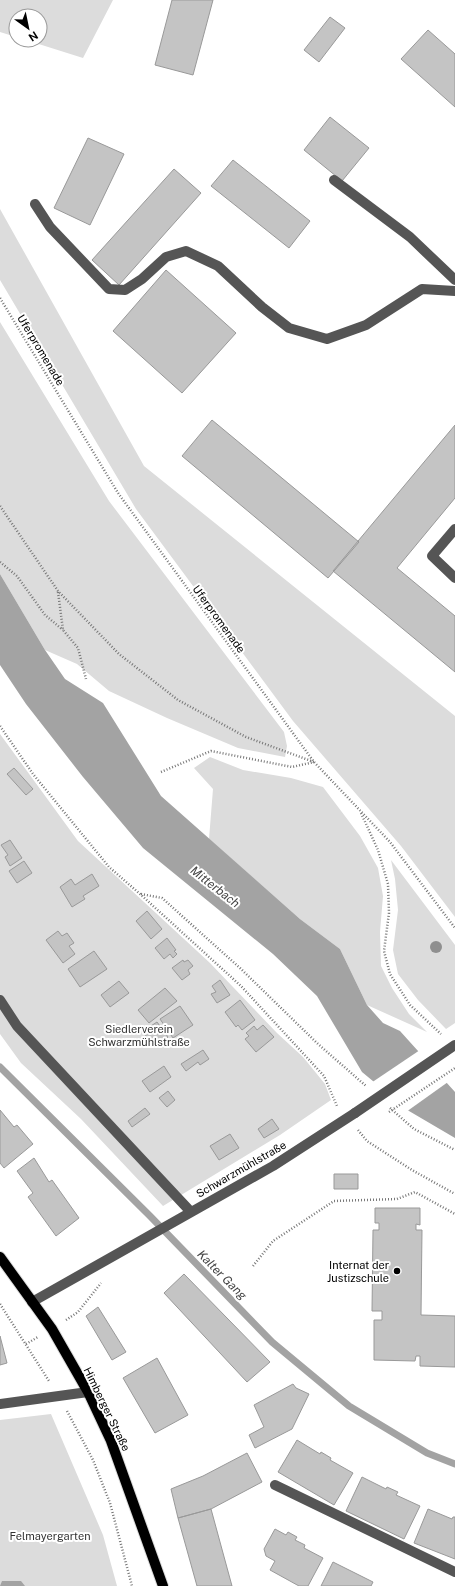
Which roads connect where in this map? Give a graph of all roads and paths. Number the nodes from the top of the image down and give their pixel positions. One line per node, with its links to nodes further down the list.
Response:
1 (334, 180): 3 (street)
2 (35, 204): 4 (street)
3 (455, 280)
4 (455, 291)
5 (0, 298): 14 (path, Uferpromenade)
6 (0, 506): 10 (path)
7 (455, 529): 9 (street)
8 (0, 562): 11 (path)
9 (455, 578)
10 (58, 591): 11 (path); 14 (path)
11 (63, 630): 12 (path)
12 (86, 679)
13 (0, 726): 17 (path)
14 (314, 762): 15 (path); 16 (path, Uferpromenade)
15 (161, 772)
16 (360, 810): 18 (path, Uferpromenade); 20 (path)
17 (140, 894): 23 (path); 26 (path)
18 (455, 928)
19 (0, 1000): 30 (street)
20 (444, 1037)
21 (455, 1044): 26 (street, Schwarzmühlstraße, bridge)
22 (455, 1068): 25 (path, bridge)
23 (369, 1089)
24 (386, 1104): 28 (path)
25 (385, 1115)
26 (342, 1121): 30 (street, Schwarzmühlstraße)
27 (360, 1132): 29 (path)
28 (455, 1150)
29 (455, 1194)
30 (186, 1214): 35 (street, Schwarzmühlstraße)
31 (455, 1214): 33 (path)
32 (0, 1257): 35 (main road, Himberger Straße)
33 (253, 1266)
34 (107, 1280): 37 (path)
35 (32, 1302): 37 (main road, Himberger Straße)
36 (0, 1304): 38 (path)
37 (52, 1329): 38 (path); 39 (main road, Himberger Straße)
38 (26, 1344): 40 (path)
39 (88, 1392): 40 (street); 45 (main road, Himberger Straße)
40 (59, 1397): 41 (street); 44 (path)
41 (0, 1404)
42 (275, 1485): 43 (street)
43 (455, 1572)
44 (132, 1586)
45 (163, 1586)

